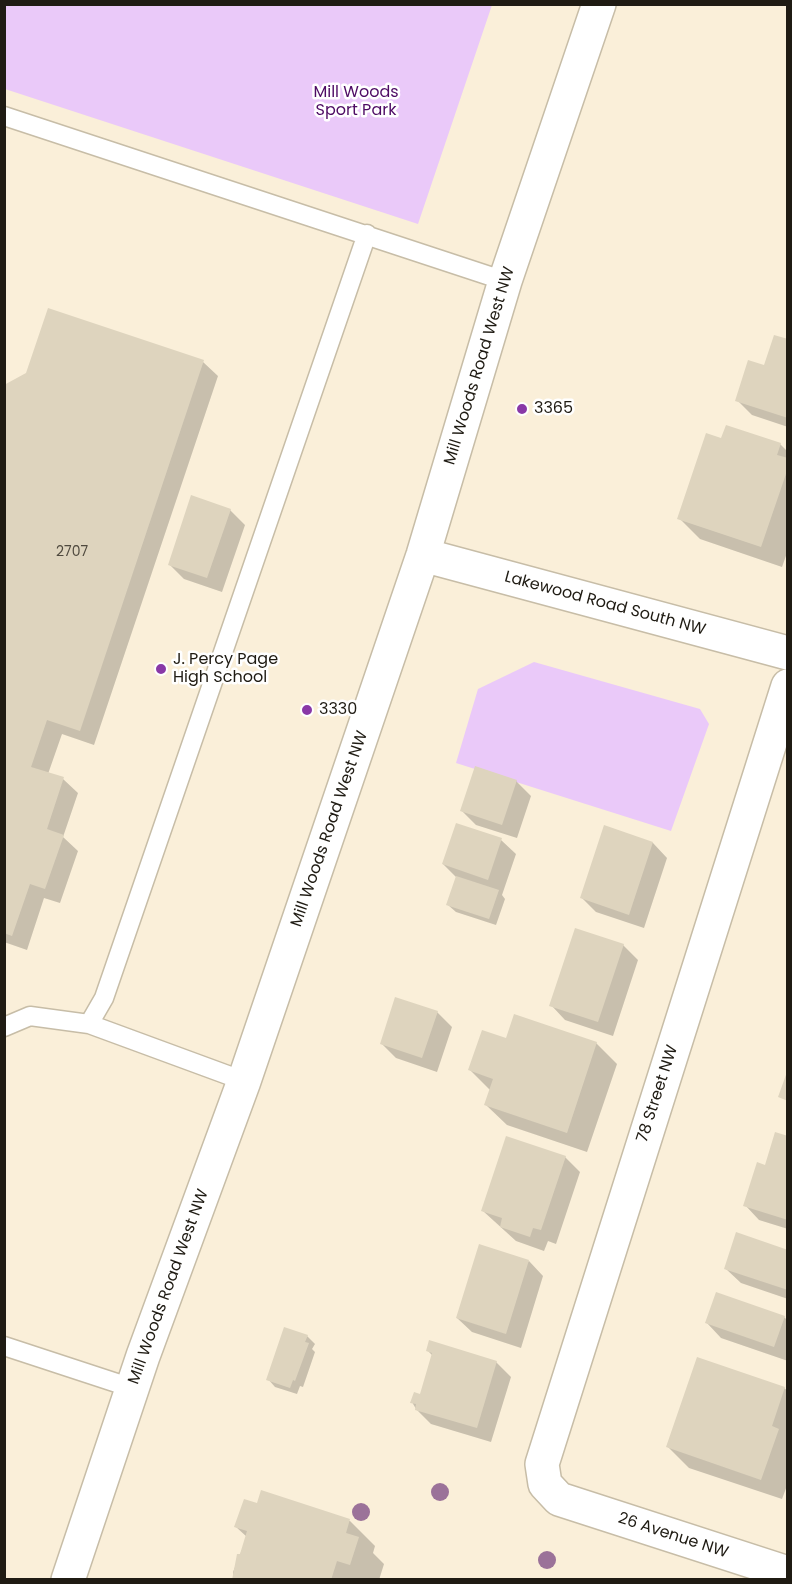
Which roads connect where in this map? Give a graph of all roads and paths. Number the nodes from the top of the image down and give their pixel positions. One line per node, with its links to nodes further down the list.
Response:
1 (599, 4): 4 (street, Mill Woods Road West NW)
2 (4, 116): 3 (lane)
3 (367, 234): 4 (lane); 8 (lane)
4 (505, 281): 5 (street, Mill Woods Road West NW)
5 (423, 555): 6 (street, Lakewood Road South NW); 10 (street, Mill Woods Road West NW)
6 (788, 653)
7 (788, 686): 13 (street, 78 Street NW)
8 (89, 1024): 9 (lane); 10 (lane)
9 (4, 1027)
10 (244, 1081): 12 (street, Mill Woods Road West NW)
11 (4, 1346): 12 (lane)
12 (132, 1388): 15 (street, Mill Woods Road West NW)
13 (559, 1499): 14 (street, 26 Avenue NW)
14 (788, 1573)
15 (68, 1580)

